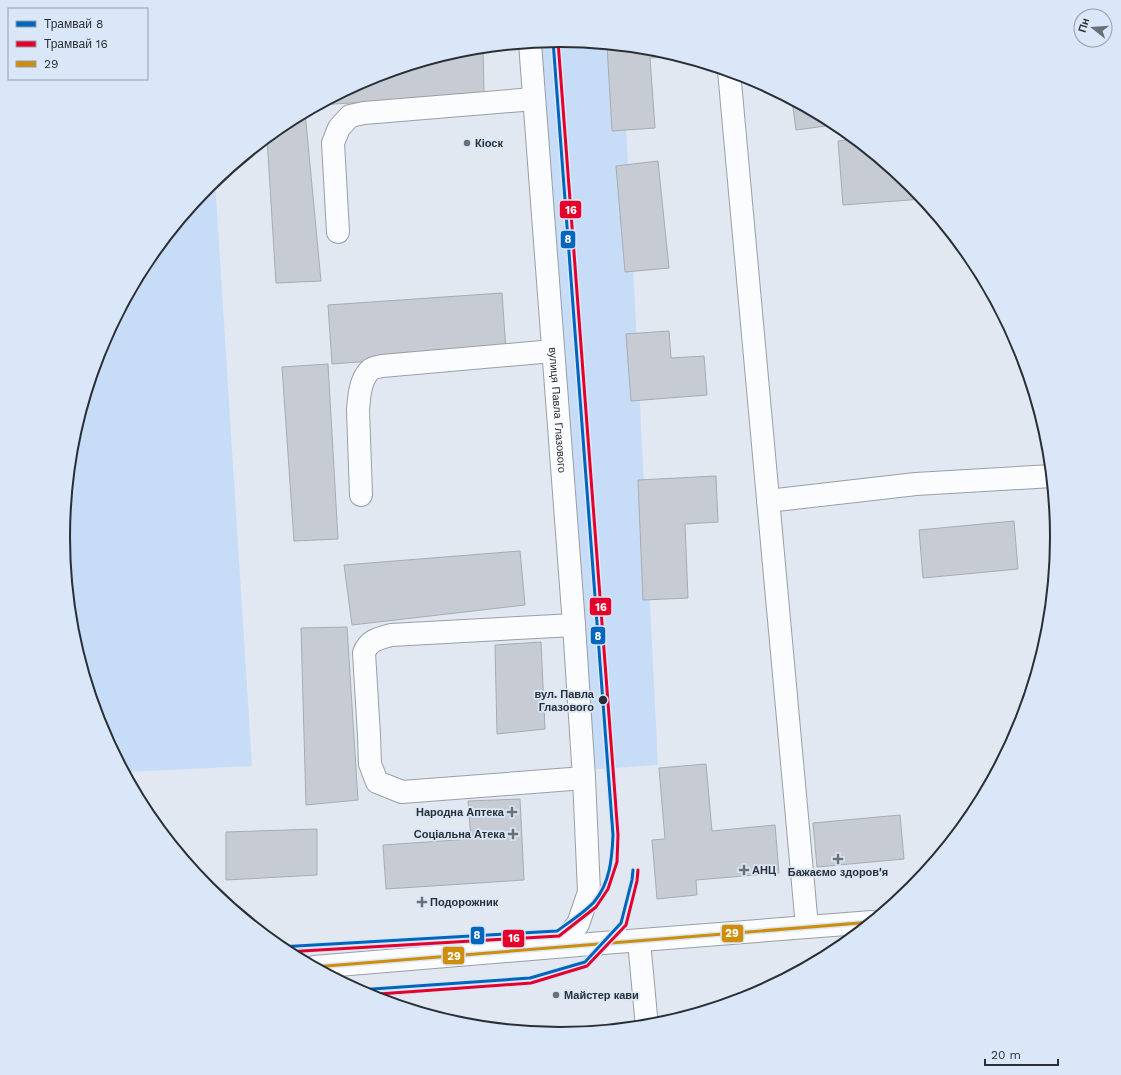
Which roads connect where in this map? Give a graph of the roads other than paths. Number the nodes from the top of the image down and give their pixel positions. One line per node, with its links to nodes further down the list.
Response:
1 (530, 48): 3 (street, вулиця Павла Глазового)
2 (730, 77): 8 (street)
3 (534, 99): 4 (street); 5 (street, вулиця Павла Глазового)
4 (338, 232)
5 (553, 351): 7 (street); 9 (street, вулиця Павла Глазового)
6 (1047, 476): 8 (street)
7 (361, 495)
8 (768, 501): 12 (street)
9 (574, 625): 10 (street, вулиця Павла Глазового); 10 (street)
10 (584, 778): 14 (street, вулиця Павла Глазового)
11 (864, 923): 12 (street)
12 (807, 927): 13 (street)
13 (639, 940): 14 (street); 16 (street)
14 (559, 946): 15 (street)
15 (323, 966)
16 (646, 1021)

